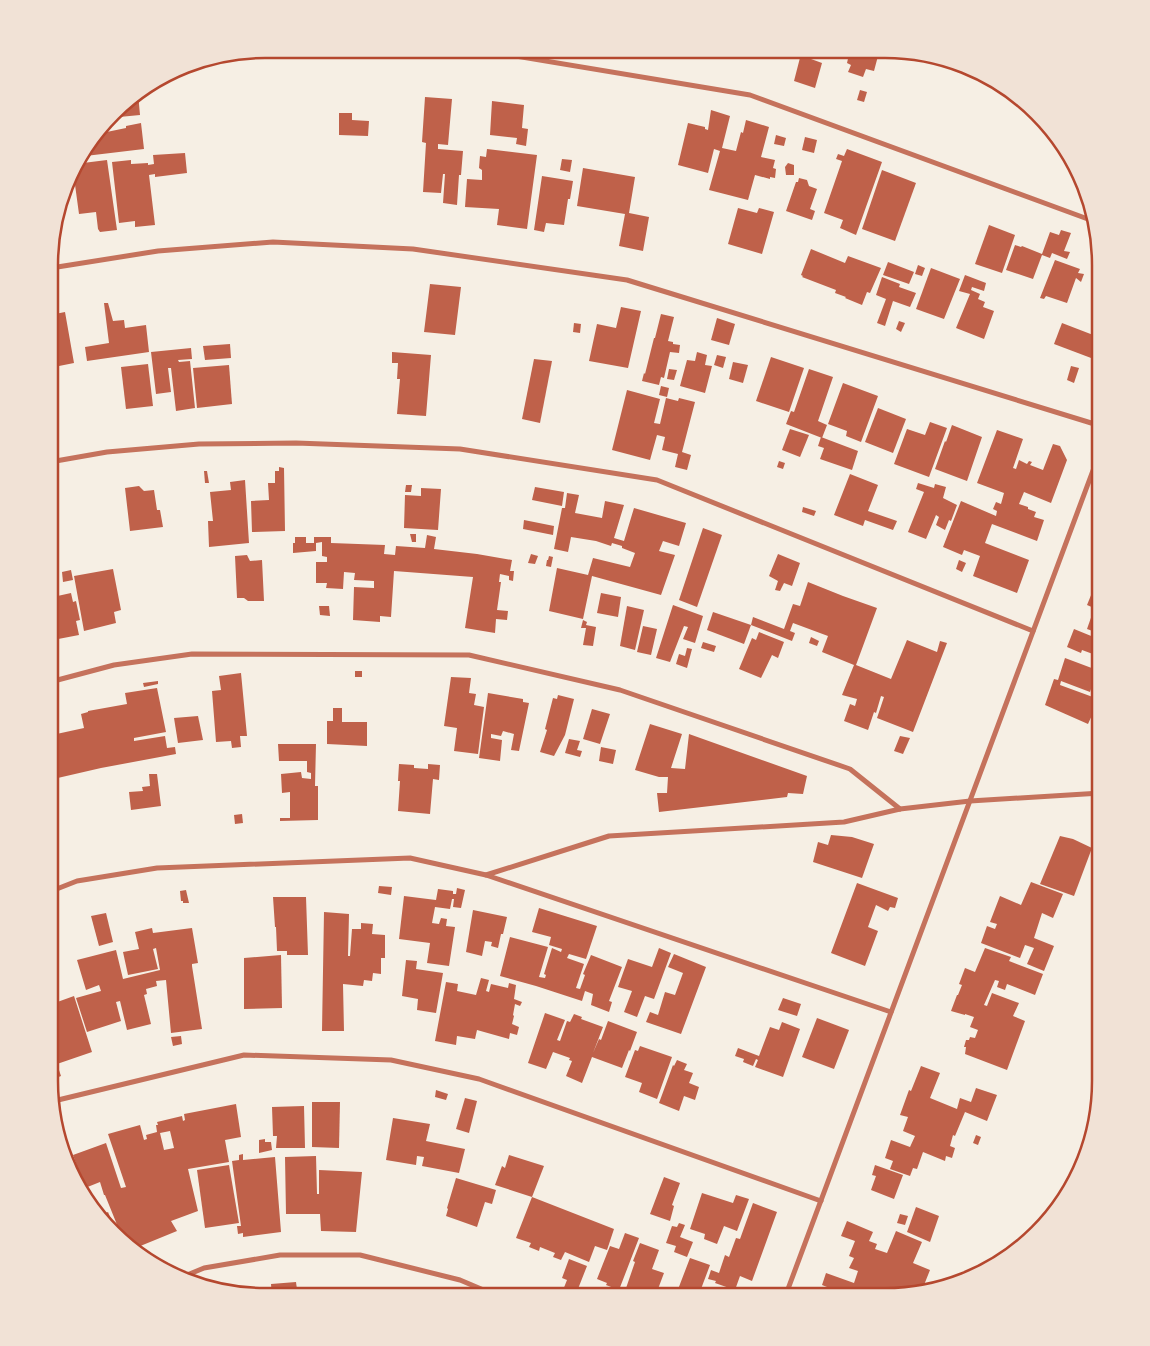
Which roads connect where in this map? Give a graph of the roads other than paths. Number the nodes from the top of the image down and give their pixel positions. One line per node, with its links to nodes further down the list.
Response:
1 (523, 58): 2 (street)
2 (1087, 219)
3 (58, 267): 4 (street)
4 (1092, 423)
5 (58, 461): 7 (street)
6 (1092, 473): 7 (street)
7 (1033, 631): 10 (street)
8 (58, 680): 11 (street)
9 (1092, 794): 10 (street)
10 (970, 801): 11 (street); 14 (street)
11 (900, 809): 12 (street)
12 (486, 875): 13 (street); 14 (street)
13 (58, 888)
14 (891, 1012): 16 (street)
15 (58, 1100): 16 (street)
16 (821, 1201): 19 (street)
17 (189, 1274): 18 (street)
18 (479, 1288)
19 (788, 1288)

